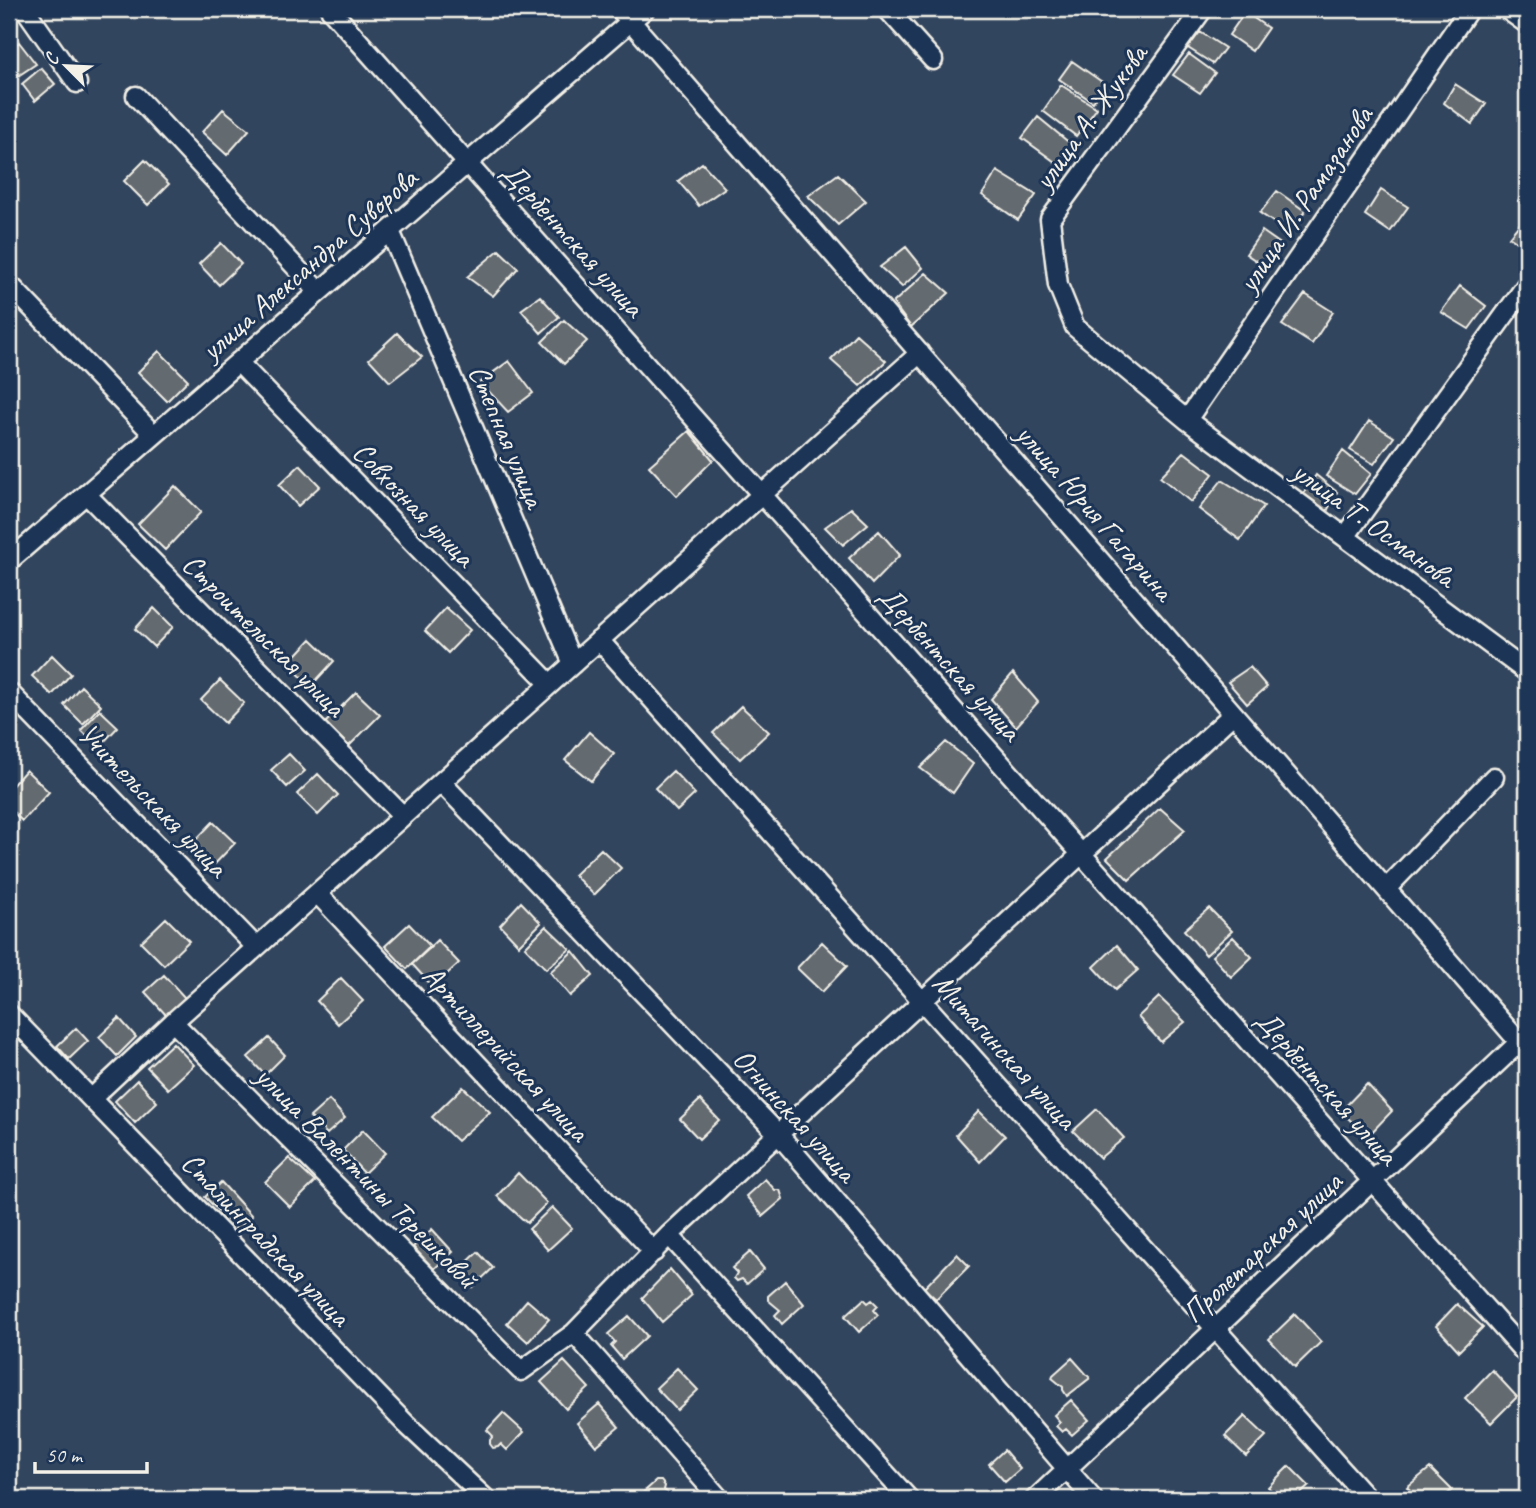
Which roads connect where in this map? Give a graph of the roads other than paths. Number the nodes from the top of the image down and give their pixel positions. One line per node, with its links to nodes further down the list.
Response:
1 (25, 9): 11 (street)
2 (330, 9): 13 (street, Дербентская улица)
3 (645, 9): 8 (street, улица Александра Суворова)
4 (887, 9): 10 (street)
5 (1203, 9): 20 (street, улица А. Жукова)
6 (1469, 9): 20 (street, улица И. Рамазанова)
7 (1506, 9): 9 (street)
8 (625, 15): 13 (street, улица Александра Суворова); 18 (street, улица Юрия Гагарина)
9 (1527, 24)
10 (933, 60)
11 (77, 83)
12 (136, 96): 17 (street)
13 (467, 163): 14 (street, улица Александра Суворова); 23 (street, Дербентская улица)
14 (390, 231): 17 (street, улица Александра Суворова); 27 (street, Степная улица)
15 (9, 284): 21 (street)
16 (1527, 284): 24 (street)
17 (318, 292): 19 (street, улица Александра Суворова)
18 (919, 353): 23 (street); 31 (street, улица Юрия Гагарина)
19 (238, 362): 21 (street, улица Александра Суворова); 29 (street, Совхозная улица)
20 (1187, 420): 24 (street, улица Т. Османова)
21 (155, 435): 22 (street, улица Александра Суворова)
22 (86, 494): 25 (street, улица Александра Суворова); 34 (street, Строительская улица)
23 (762, 494): 26 (street); 35 (street, Дербентская улица)
24 (1345, 537): 28 (street, улица Т. Османова)
25 (9, 561)
26 (599, 640): 27 (street); 39 (street, Митагинская улица)
27 (573, 664): 29 (street)
28 (1525, 665)
29 (550, 684): 33 (street)
30 (9, 692): 38 (street, Учительскакя улица)
31 (1233, 714): 35 (street); 36 (street, улица Юрия Гагарина)
32 (1494, 777): 36 (street)
33 (441, 782): 34 (street); 44 (street, Огнинская улица)
34 (403, 816): 37 (street)
35 (1082, 854): 39 (street); 45 (street, Дербентская улица)
36 (1386, 890): 42 (street, улица Юрия Гагарина)
37 (317, 893): 38 (street); 47 (street, Артиллерийская улица)
38 (256, 947): 41 (street)
39 (923, 1002): 44 (street); 48 (street, Митагинская улица)
40 (9, 1014): 43 (street, Сталинградская улица)
41 (173, 1022): 43 (street); 49 (street, улица Валентины Терешковой)
42 (1525, 1043): 45 (street, Пролетарская улица)
43 (92, 1098): 52 (street, Сталинградская улица)
44 (779, 1135): 46 (street); 51 (street, Огнинская улица)
45 (1373, 1181): 48 (street, Пролетарская улица); 50 (street, Дербентская улица)
46 (669, 1235): 47 (street); 54 (street)
47 (654, 1252): 49 (street)
48 (1216, 1329): 51 (street, Пролетарская улица); 57 (street, Митагинская улица)
49 (574, 1334): 53 (street)
50 (1527, 1355)
51 (1068, 1471): 55 (street, Пролетарская улица); 56 (street, Огнинская улица)
52 (486, 1499)
53 (720, 1499)
54 (909, 1499)
55 (1035, 1499)
56 (1093, 1499)
57 (1368, 1499)

